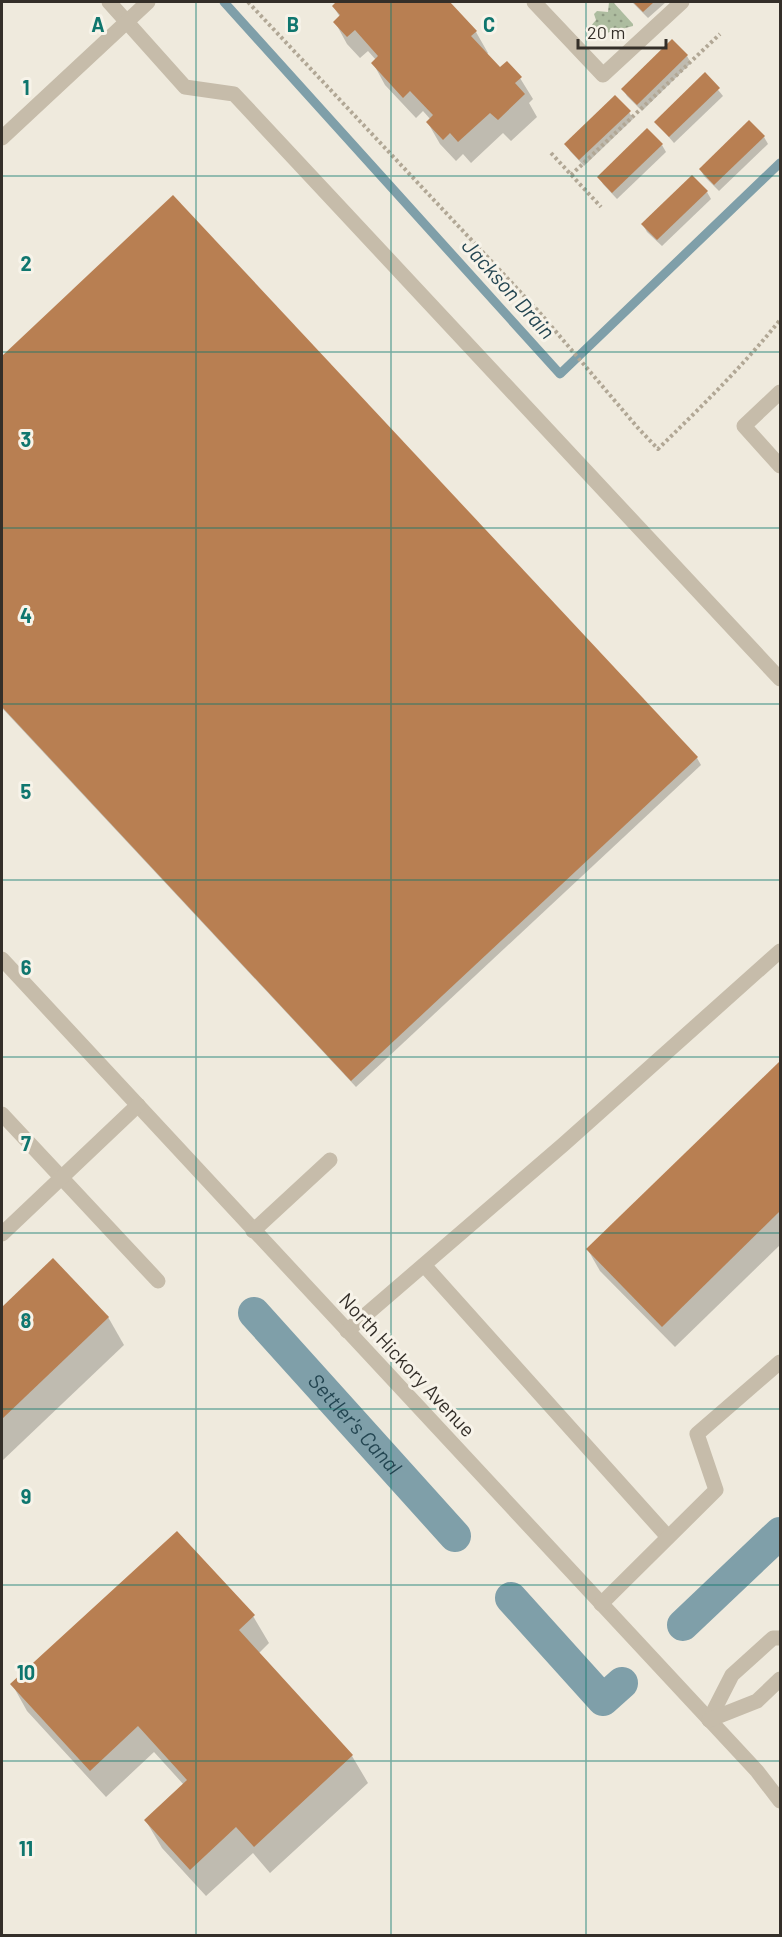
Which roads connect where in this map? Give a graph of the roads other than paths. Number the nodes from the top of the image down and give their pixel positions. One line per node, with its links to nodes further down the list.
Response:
1 (109, 2): 5 (street)
2 (148, 2): 5 (street)
3 (534, 2): 4 (street)
4 (682, 2)
5 (126, 21): 6 (street); 9 (street)
6 (2, 138)
7 (780, 392): 8 (street)
8 (780, 466)
9 (780, 680)
10 (780, 951): 18 (street)
11 (2, 959): 12 (street, North Hickory Avenue)
12 (138, 1105): 15 (street); 16 (street, North Hickory Avenue)
13 (2, 1114): 15 (street)
14 (330, 1160): 16 (street)
15 (61, 1178): 17 (street); 19 (street)
16 (254, 1231): 20 (street, North Hickory Avenue)
17 (2, 1234)
18 (424, 1265): 20 (street); 22 (street)
19 (158, 1281)
20 (347, 1331): 23 (street, North Hickory Avenue)
21 (780, 1362): 22 (street)
22 (668, 1537): 23 (street)
23 (601, 1604): 26 (street, North Hickory Avenue)
24 (780, 1638): 26 (street)
25 (780, 1679): 26 (street)
26 (709, 1720): 27 (street, North Hickory Avenue)
27 (780, 1801)

